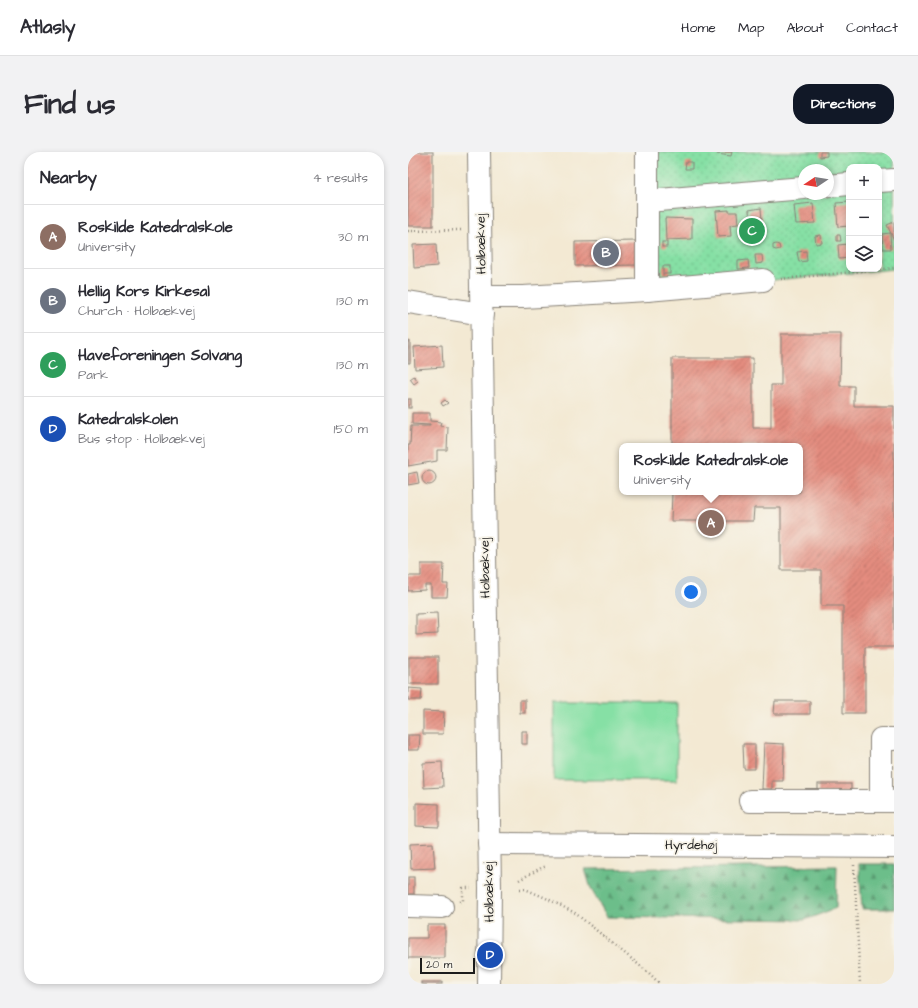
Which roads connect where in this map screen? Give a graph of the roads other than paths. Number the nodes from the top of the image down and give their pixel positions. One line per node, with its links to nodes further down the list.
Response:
1 (479, 152): 12 (street, Holbækvej)
2 (647, 152): 8 (street)
3 (894, 180): 4 (street)
4 (882, 181)
5 (846, 184): 6 (street)
6 (834, 185)
7 (798, 188): 8 (street)
8 (647, 201): 10 (street)
9 (762, 280): 10 (street)
10 (647, 290): 12 (street)
11 (408, 302): 12 (street)
12 (482, 306): 16 (street, Holbækvej)
13 (894, 739): 15 (street)
14 (750, 801): 15 (street)
15 (887, 801)
16 (489, 844): 17 (street, Hyrdehøj); 20 (street, Holbækvej)
17 (894, 847)
18 (408, 906): 19 (street)
19 (442, 907)
20 (489, 984)

